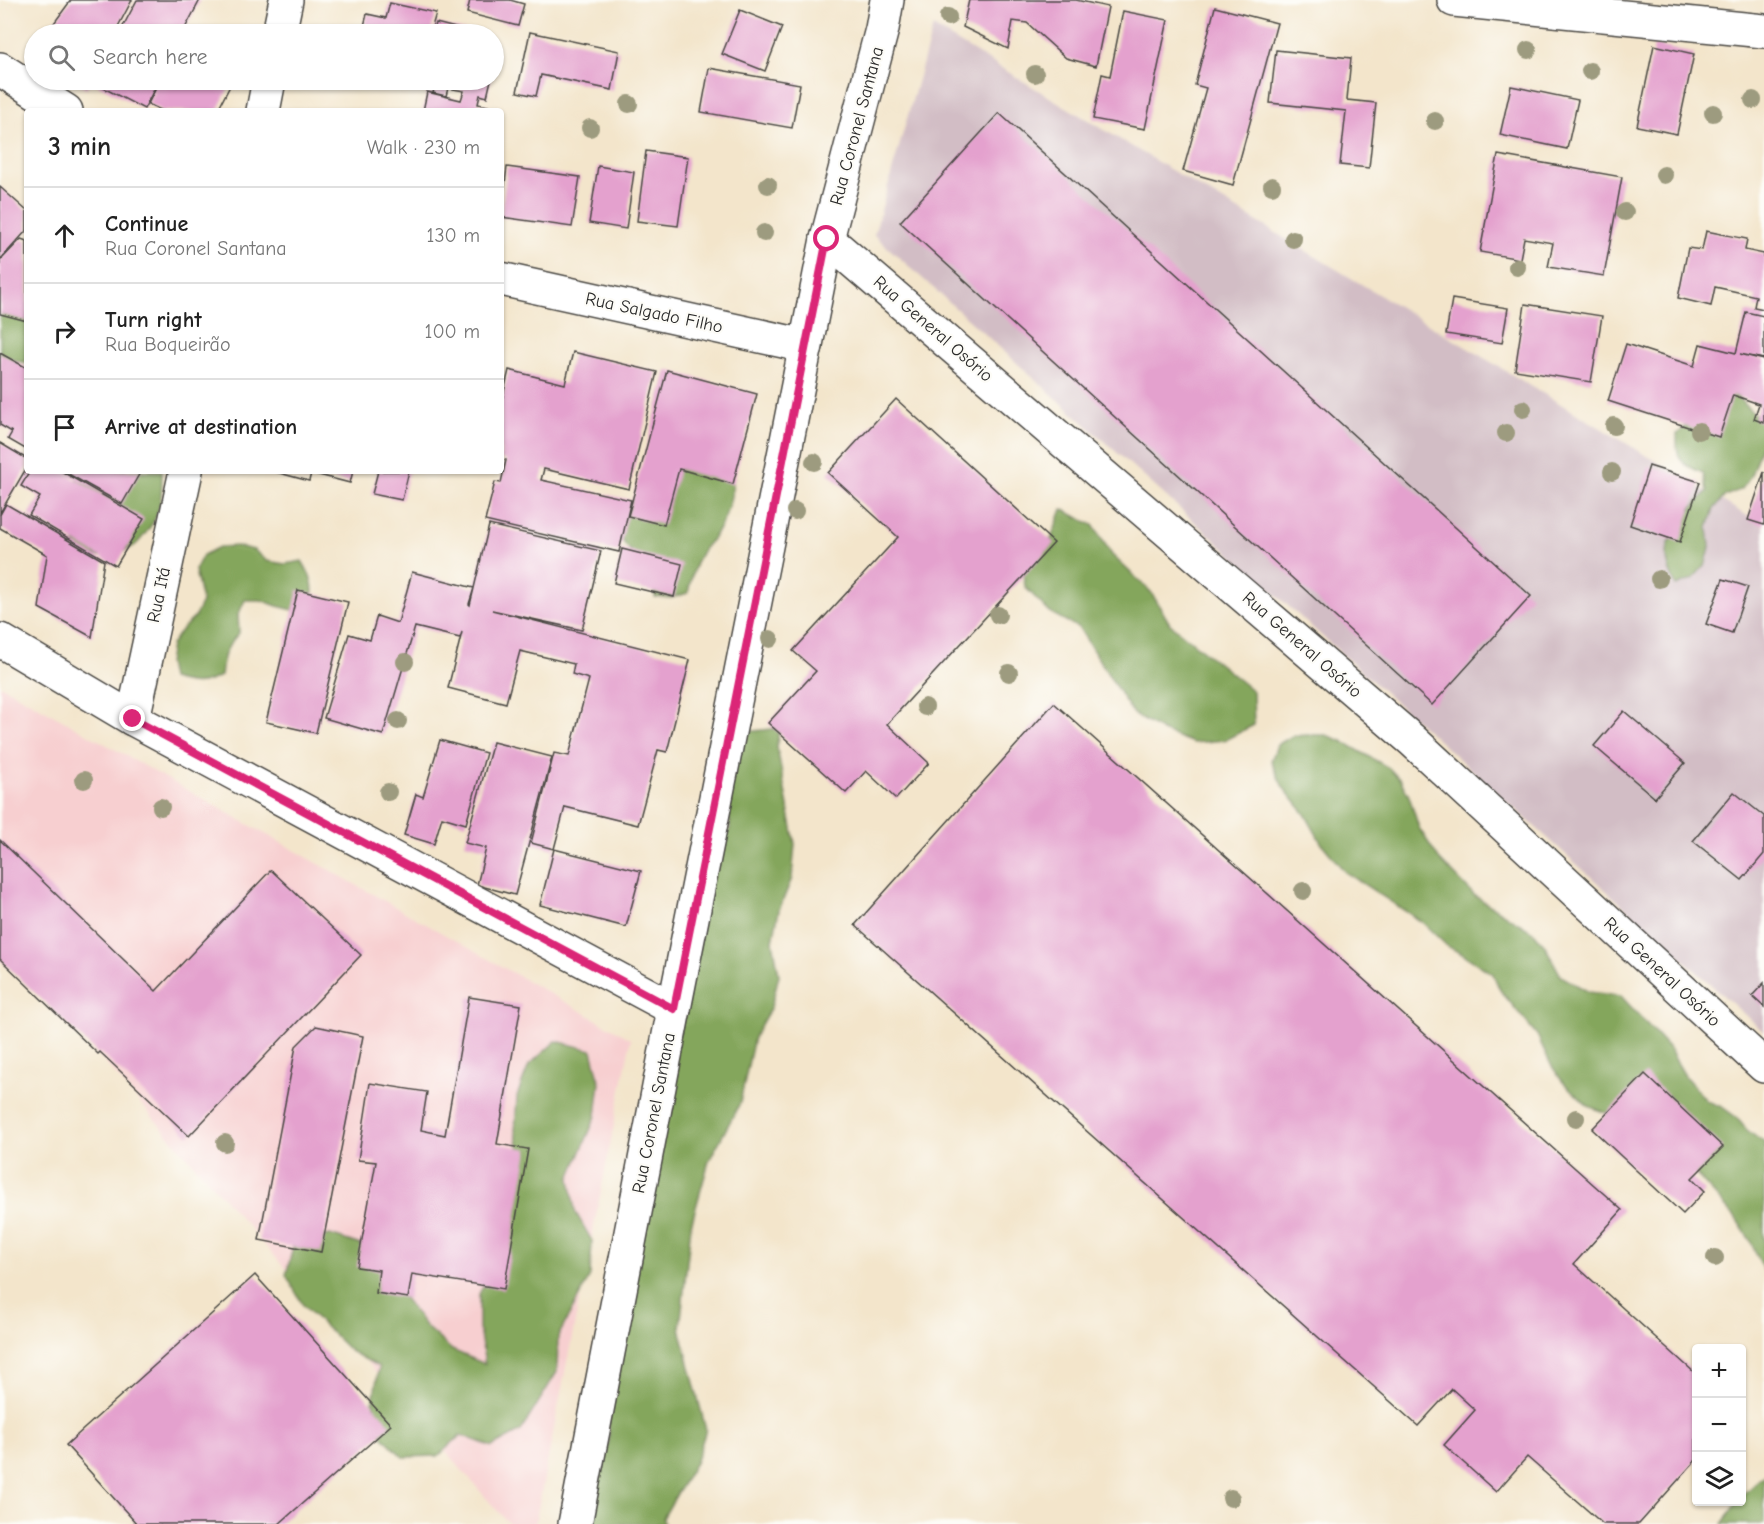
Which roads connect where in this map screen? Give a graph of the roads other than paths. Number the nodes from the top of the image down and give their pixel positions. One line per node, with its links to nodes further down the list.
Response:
1 (286, 0): 4 (street)
2 (887, 0): 12 (street, Rua Coronel Santana)
3 (1454, 0): 5 (street)
4 (281, 24)
5 (1764, 31)
6 (0, 69): 7 (street)
7 (24, 84)
8 (33, 90): 10 (street)
9 (267, 90): 11 (street)
10 (61, 108)
11 (264, 108)
12 (827, 239): 14 (street, Rua Coronel Santana); 19 (street, Rua General Osório)
13 (504, 280): 14 (street, Rua Salgado Filho)
14 (806, 346): 18 (street, Rua Coronel Santana)
15 (185, 474): 17 (street, Rua Itá)
16 (0, 640): 17 (street)
17 (133, 719): 18 (street)
18 (674, 1009): 20 (street, Rua Coronel Santana)
19 (1764, 1066)
20 (575, 1524)

